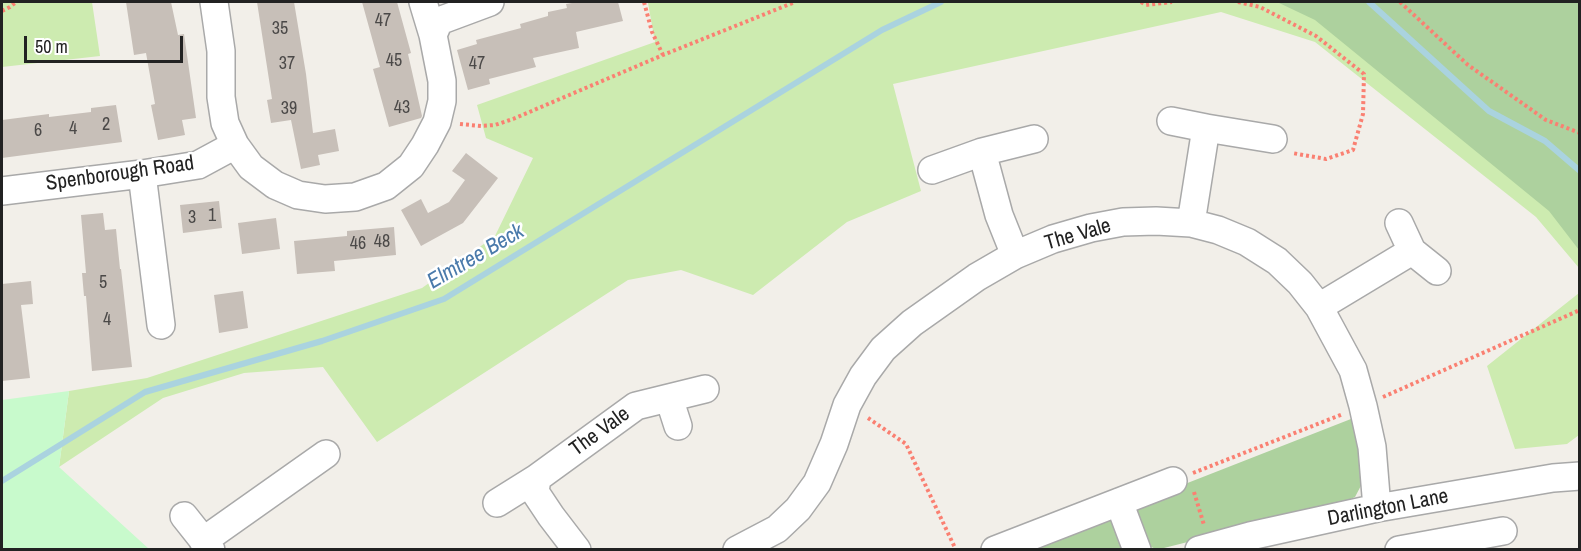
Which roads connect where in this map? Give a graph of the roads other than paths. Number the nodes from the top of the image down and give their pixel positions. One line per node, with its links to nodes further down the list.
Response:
1 (213, 2): 9 (street)
2 (423, 2): 4 (street)
3 (490, 2): 4 (street)
4 (433, 35): 9 (street)
5 (1171, 121): 6 (street)
6 (1206, 128): 8 (street); 14 (street)
7 (1034, 139): 10 (street)
8 (1273, 139)
9 (235, 145): 12 (street, Spenborough Road)
10 (982, 152): 11 (street); 17 (street)
11 (932, 170)
12 (142, 174): 13 (street, Spenborough Road); 20 (street)
13 (2, 191)
14 (1191, 223): 17 (street, The Vale); 19 (street, The Vale)
15 (1400, 223): 16 (street)
16 (1412, 251): 18 (street); 19 (street)
17 (1015, 255): 36 (street, The Vale)
18 (1437, 271)
19 (1320, 307): 30 (street, The Vale)
20 (161, 325)
21 (705, 389): 22 (street, The Vale)
22 (669, 398): 23 (street); 26 (street, The Vale)
23 (678, 426)
24 (326, 454): 34 (street)
25 (1580, 476): 30 (street, Darlington Lane)
26 (537, 478): 29 (street, The Vale); 35 (street)
27 (1183, 483): 28 (street)
28 (1119, 502): 37 (street); 38 (street)
29 (497, 503)
30 (1377, 508): 33 (street, Darlington Lane)
31 (184, 516): 34 (street)
32 (1503, 531): 39 (street)
33 (1201, 537)
34 (207, 545)
35 (577, 549)
36 (737, 549)
37 (994, 549)
38 (1137, 549)
39 (1399, 549)

